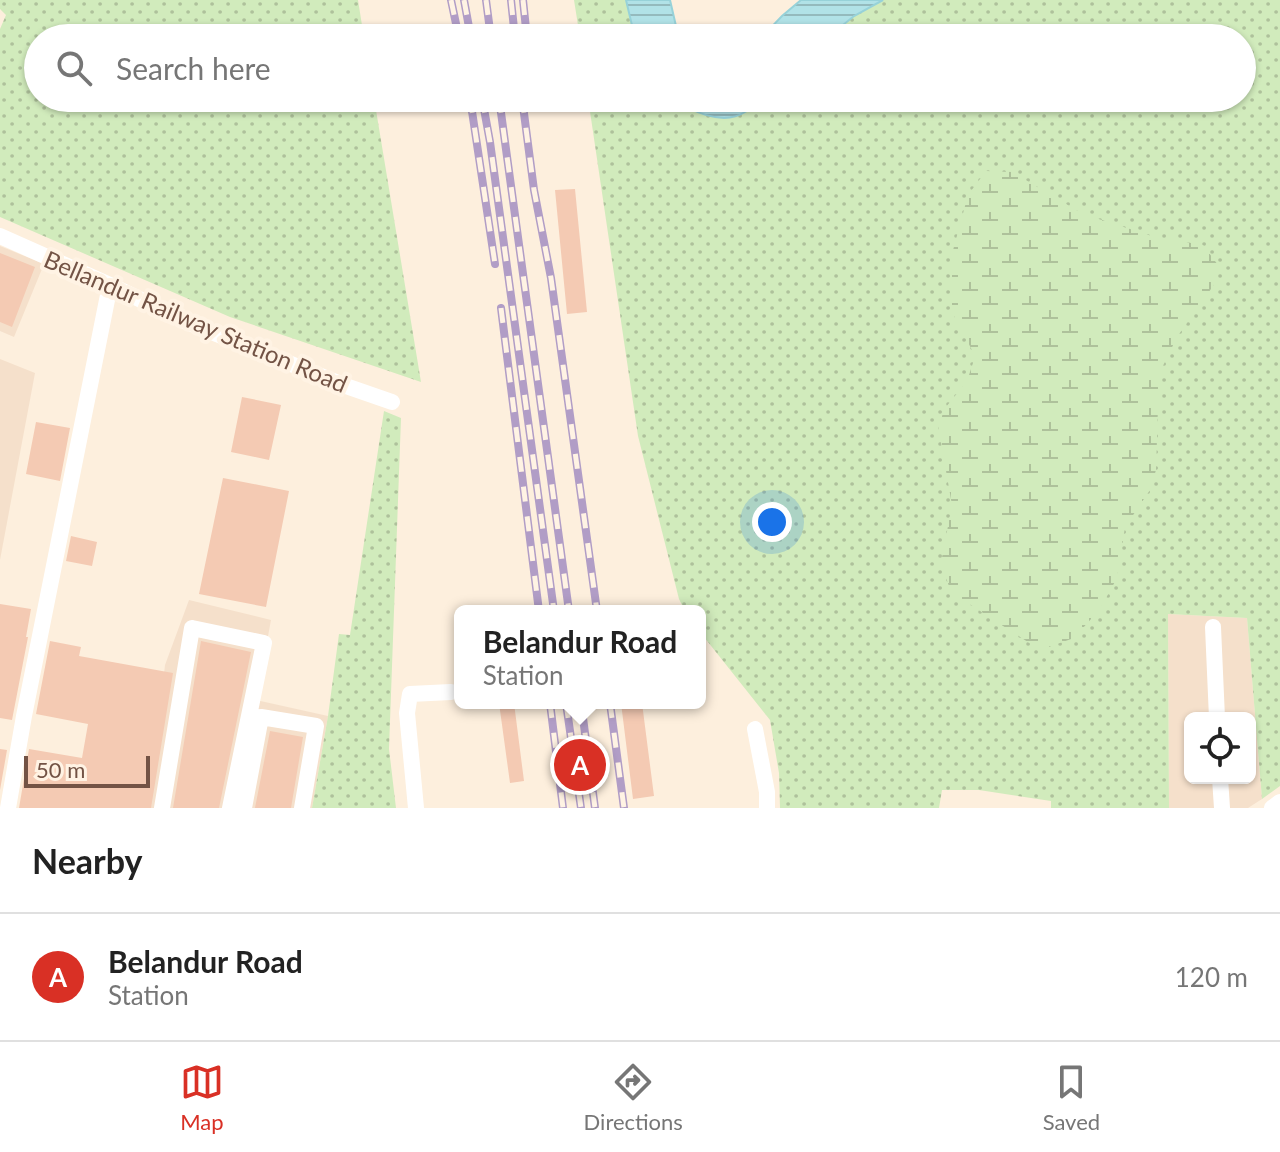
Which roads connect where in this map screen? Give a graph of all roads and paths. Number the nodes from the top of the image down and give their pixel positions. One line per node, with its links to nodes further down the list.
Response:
1 (0, 236): 2 (street, Bellandur Railway Station Road)
2 (110, 285): 3 (street, Bellandur Railway Station Road); 10 (street)
3 (392, 402)
4 (1213, 627): 6 (street)
5 (451, 692): 15 (street)
6 (1217, 712)
7 (755, 729): 16 (street)
8 (1220, 784): 17 (street)
9 (1280, 802): 18 (street)
10 (8, 808)
11 (162, 808): 12 (street)
12 (230, 808)
13 (244, 808): 14 (street)
14 (302, 808)
15 (416, 808)
16 (767, 808)
17 (1222, 808)
18 (1272, 808)

